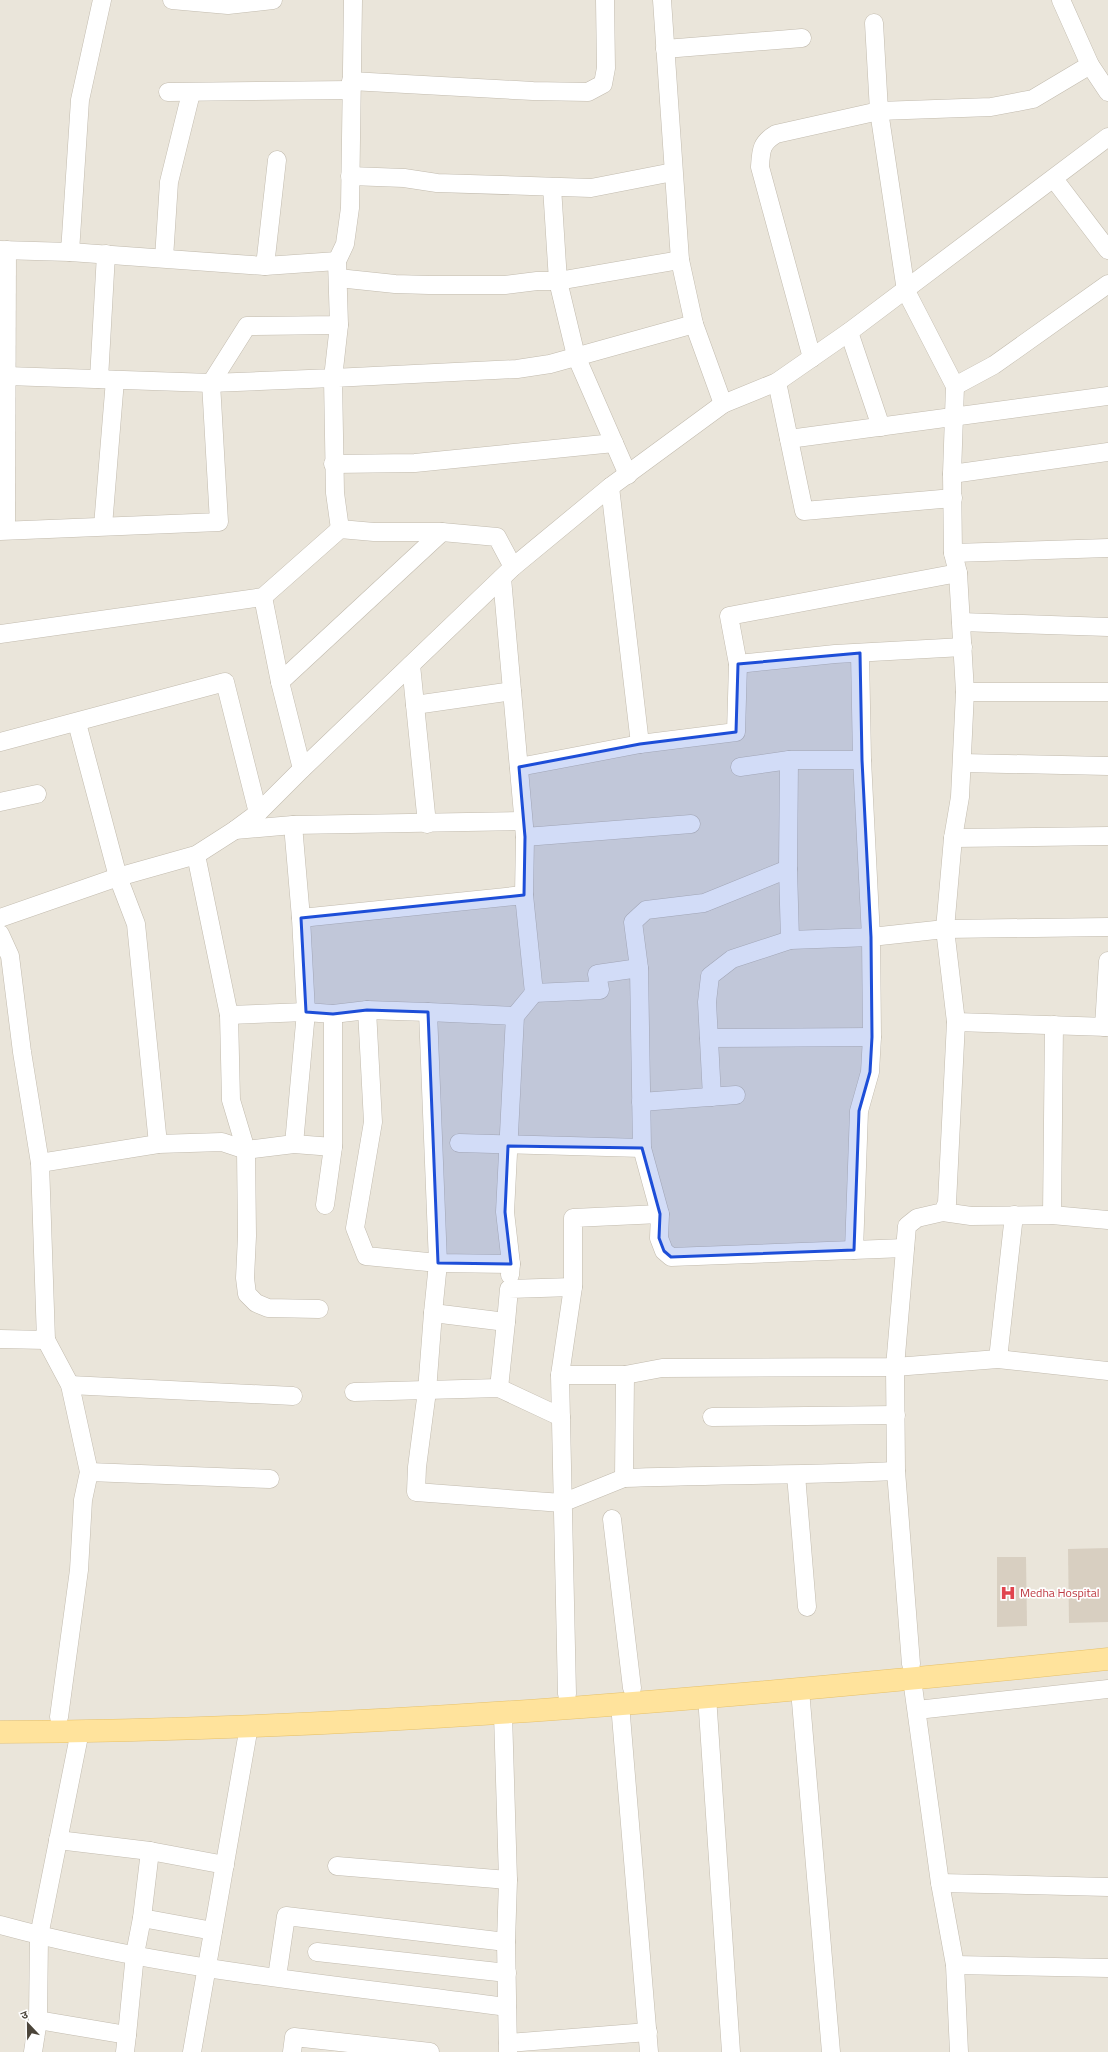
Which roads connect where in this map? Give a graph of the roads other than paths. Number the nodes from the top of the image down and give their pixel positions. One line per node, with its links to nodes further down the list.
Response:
1 (102, 0): 26 (street)
2 (172, 0): 8 (street)
3 (273, 0): 8 (street)
4 (353, 0): 13 (street)
5 (605, 0): 13 (street)
6 (662, 0): 11 (street)
7 (1061, 0): 12 (street)
8 (228, 2)
9 (874, 23): 17 (street)
10 (802, 38): 11 (street)
11 (665, 50): 20 (street)
12 (1090, 65): 15 (street); 17 (street)
13 (351, 85): 16 (street); 21 (street)
14 (168, 92): 16 (street)
15 (1108, 92)
16 (191, 93): 28 (street)
17 (879, 111): 34 (street); 39 (street)
18 (1108, 137): 22 (street)
19 (277, 160): 30 (street)
20 (673, 172): 23 (street); 29 (street)
21 (350, 176): 23 (street); 31 (street)
22 (1054, 179): 25 (street); 34 (street)
23 (552, 187): 32 (street)
24 (4, 250): 26 (street); 40 (street)
25 (1108, 250)
26 (70, 252): 27 (street)
27 (106, 254): 28 (street); 42 (street)
28 (164, 258): 30 (street)
29 (680, 260): 32 (street); 35 (street)
30 (265, 266): 31 (street)
31 (337, 269): 32 (street); 36 (street)
32 (558, 281): 38 (street)
33 (1108, 284): 45 (street)
34 (906, 291): 37 (street); 45 (street)
35 (694, 324): 38 (street); 47 (street)
36 (339, 325): 41 (street); 44 (street)
37 (849, 332): 39 (street); 49 (street)
38 (576, 356): 41 (street); 51 (street)
39 (812, 358): 43 (street)
40 (7, 376): 42 (street); 60 (street)
41 (333, 378): 44 (street); 53 (street)
42 (107, 379): 44 (street); 58 (street)
43 (777, 382): 47 (street); 50 (street)
44 (211, 383): 58 (street)
45 (955, 386): 48 (street)
46 (1108, 396): 48 (street)
47 (723, 404): 55 (street)
48 (954, 417): 49 (street); 54 (street)
49 (881, 427): 50 (street)
50 (789, 438): 57 (street)
51 (614, 443): 53 (street); 55 (street)
52 (1108, 452): 54 (street)
53 (333, 464): 59 (street)
54 (952, 474): 57 (street)
55 (628, 475): 56 (street)
56 (610, 487): 64 (street); 81 (street)
57 (953, 498): 63 (street)
58 (103, 526): 60 (street)
59 (340, 529): 61 (street); 66 (street)
60 (3, 530)
61 (442, 532): 64 (street); 74 (street)
62 (1108, 548): 63 (street)
63 (953, 553): 65 (street)
64 (508, 572): 73 (street); 75 (street)
65 (958, 573): 67 (street); 72 (street)
66 (263, 597): 69 (street); 74 (street)
67 (961, 622): 68 (street); 70 (street)
68 (1108, 626)
69 (0, 634)
70 (962, 647): 71 (street); 76 (street)
71 (860, 653): 72 (street); 83 (street)
72 (738, 664): 81 (street)
73 (411, 665): 78 (street); 88 (street)
74 (280, 682): 88 (street)
75 (512, 691): 78 (street); 86 (street)
76 (965, 692): 77 (street); 84 (street)
77 (1108, 692)
78 (415, 705): 92 (street)
79 (77, 722): 80 (street); 91 (street); 101 (street)
80 (0, 742)
81 (640, 744): 86 (street)
82 (789, 760): 83 (street); 87 (street); 100 (street)
83 (862, 760): 108 (street)
84 (962, 763): 85 (street); 98 (street)
85 (1108, 766)
86 (518, 767): 95 (street)
87 (740, 767)
88 (302, 769): 91 (street)
89 (37, 794): 90 (street)
90 (0, 802)
91 (258, 814): 96 (street)
92 (427, 824): 94 (street); 95 (street)
93 (691, 824): 95 (street)
94 (293, 825): 96 (street); 104 (street)
95 (524, 829): 102 (street)
96 (235, 830): 99 (street)
97 (1108, 836): 98 (street)
98 (953, 838): 106 (street)
99 (196, 855): 101 (street); 117 (street)
100 (788, 869): 109 (street); 111 (street)
101 (118, 877): 103 (street); 130 (street)
102 (524, 895): 104 (street); 112 (street)
103 (0, 918)
104 (301, 918): 114 (street)
105 (1108, 927): 106 (street)
106 (945, 929): 108 (street); 119 (street)
107 (0, 934): 136 (street)
108 (871, 937): 109 (street); 122 (street)
109 (790, 940): 123 (street)
110 (1108, 961): 121 (street)
111 (639, 968): 112 (street); 127 (street)
112 (534, 993): 118 (street)
113 (367, 1010): 115 (street); 116 (street); 145 (street)
114 (306, 1012): 116 (street); 117 (street); 131 (street)
115 (428, 1012): 118 (street); 145 (street)
116 (333, 1014): 133 (street)
117 (229, 1015): 126 (street)
118 (515, 1016): 132 (street)
119 (956, 1022): 120 (street); 138 (street)
120 (1054, 1025): 121 (street); 141 (street)
121 (1106, 1027)
122 (872, 1037): 123 (street); 144 (street)
123 (709, 1038): 125 (street)
124 (736, 1096): 125 (street)
125 (712, 1097): 127 (street)
126 (231, 1100): 128 (street); 135 (street)
127 (641, 1102): 134 (street)
128 (222, 1142): 130 (street); 135 (street)
129 (459, 1143): 132 (street)
130 (158, 1144): 136 (street)
131 (294, 1144): 133 (street); 135 (street)
132 (508, 1146): 134 (street); 146 (street)
133 (333, 1147): 137 (street)
134 (642, 1148): 139 (street)
135 (246, 1150): 149 (street)
136 (40, 1163): 153 (street)
137 (325, 1205)
138 (943, 1212): 140 (street); 143 (street)
139 (660, 1214): 144 (street); 147 (street)
140 (1014, 1215): 141 (street); 154 (street)
141 (1052, 1215): 142 (street)
142 (1108, 1220)
143 (905, 1248): 144 (street); 155 (street)
144 (854, 1250)
145 (438, 1263): 146 (street); 150 (street)
146 (511, 1264): 148 (street)
147 (573, 1287): 148 (street); 157 (street)
148 (509, 1289): 151 (street)
149 (319, 1308)
150 (433, 1313): 151 (street); 161 (street)
151 (506, 1322): 160 (street)
152 (0, 1340): 153 (street)
153 (46, 1340): 159 (street)
154 (998, 1359): 155 (street); 156 (street)
155 (896, 1367): 158 (street); 164 (street)
156 (1108, 1371)
157 (560, 1375): 158 (street); 166 (street)
158 (625, 1375): 170 (street)
159 (70, 1386): 163 (street); 168 (street)
160 (499, 1388): 161 (street); 166 (street)
161 (427, 1391): 162 (street); 172 (street)
162 (354, 1392)
163 (293, 1396)
164 (896, 1415): 165 (street); 167 (street)
165 (712, 1416)
166 (561, 1417): 172 (street)
167 (896, 1471): 169 (street); 177 (street)
168 (89, 1472): 171 (street); 186 (street)
169 (796, 1476): 170 (street); 174 (street)
170 (624, 1478): 172 (street)
171 (270, 1479)
172 (562, 1503): 181 (street)
173 (612, 1519): 182 (street)
174 (807, 1607)
175 (1108, 1644): 177 (main road)
176 (1108, 1659): 177 (main road)
177 (912, 1672): 179 (main road); 180 (main road); 183 (street)
178 (1108, 1689): 183 (street)
179 (800, 1690): 180 (main road); 221 (street)
180 (694, 1693): 182 (main road); 220 (street)
181 (567, 1694): 182 (main road); 186 (main road)
182 (626, 1696): 184 (main road); 211 (street)
183 (917, 1710): 195 (street)
184 (503, 1714): 187 (main road); 194 (street)
185 (0, 1717): 186 (main road)
186 (59, 1717)
187 (249, 1726): 188 (main road); 192 (street)
188 (80, 1731): 189 (main road); 190 (street)
189 (0, 1732)
190 (58, 1840): 191 (street); 200 (street)
191 (150, 1851): 192 (street); 197 (street)
192 (225, 1865): 199 (street)
193 (337, 1866): 194 (street)
194 (508, 1880): 201 (street)
195 (940, 1882): 196 (street); 204 (street)
196 (1108, 1887)
197 (142, 1918): 199 (street); 203 (street)
198 (0, 1925): 200 (street)
199 (213, 1931): 205 (street)
200 (39, 1936): 203 (street); 210 (street)
201 (506, 1942): 207 (street); 208 (street)
202 (317, 1952): 207 (street)
203 (136, 1954): 205 (street); 212 (street)
204 (954, 1965): 206 (street); 222 (street)
205 (206, 1968): 208 (street); 216 (street)
206 (1108, 1968)
207 (507, 1973): 209 (street)
208 (277, 1977): 209 (street)
209 (507, 2007): 214 (street)
210 (38, 2020): 212 (street); 215 (street)
211 (648, 2032): 214 (street); 219 (street)
212 (126, 2043)
213 (354, 2048): 217 (street); 218 (street)
214 (508, 2048)
215 (33, 2052)
216 (192, 2052)
217 (292, 2052)
218 (430, 2052)
219 (649, 2052)
220 (731, 2052)
221 (831, 2052)
222 (959, 2052)

